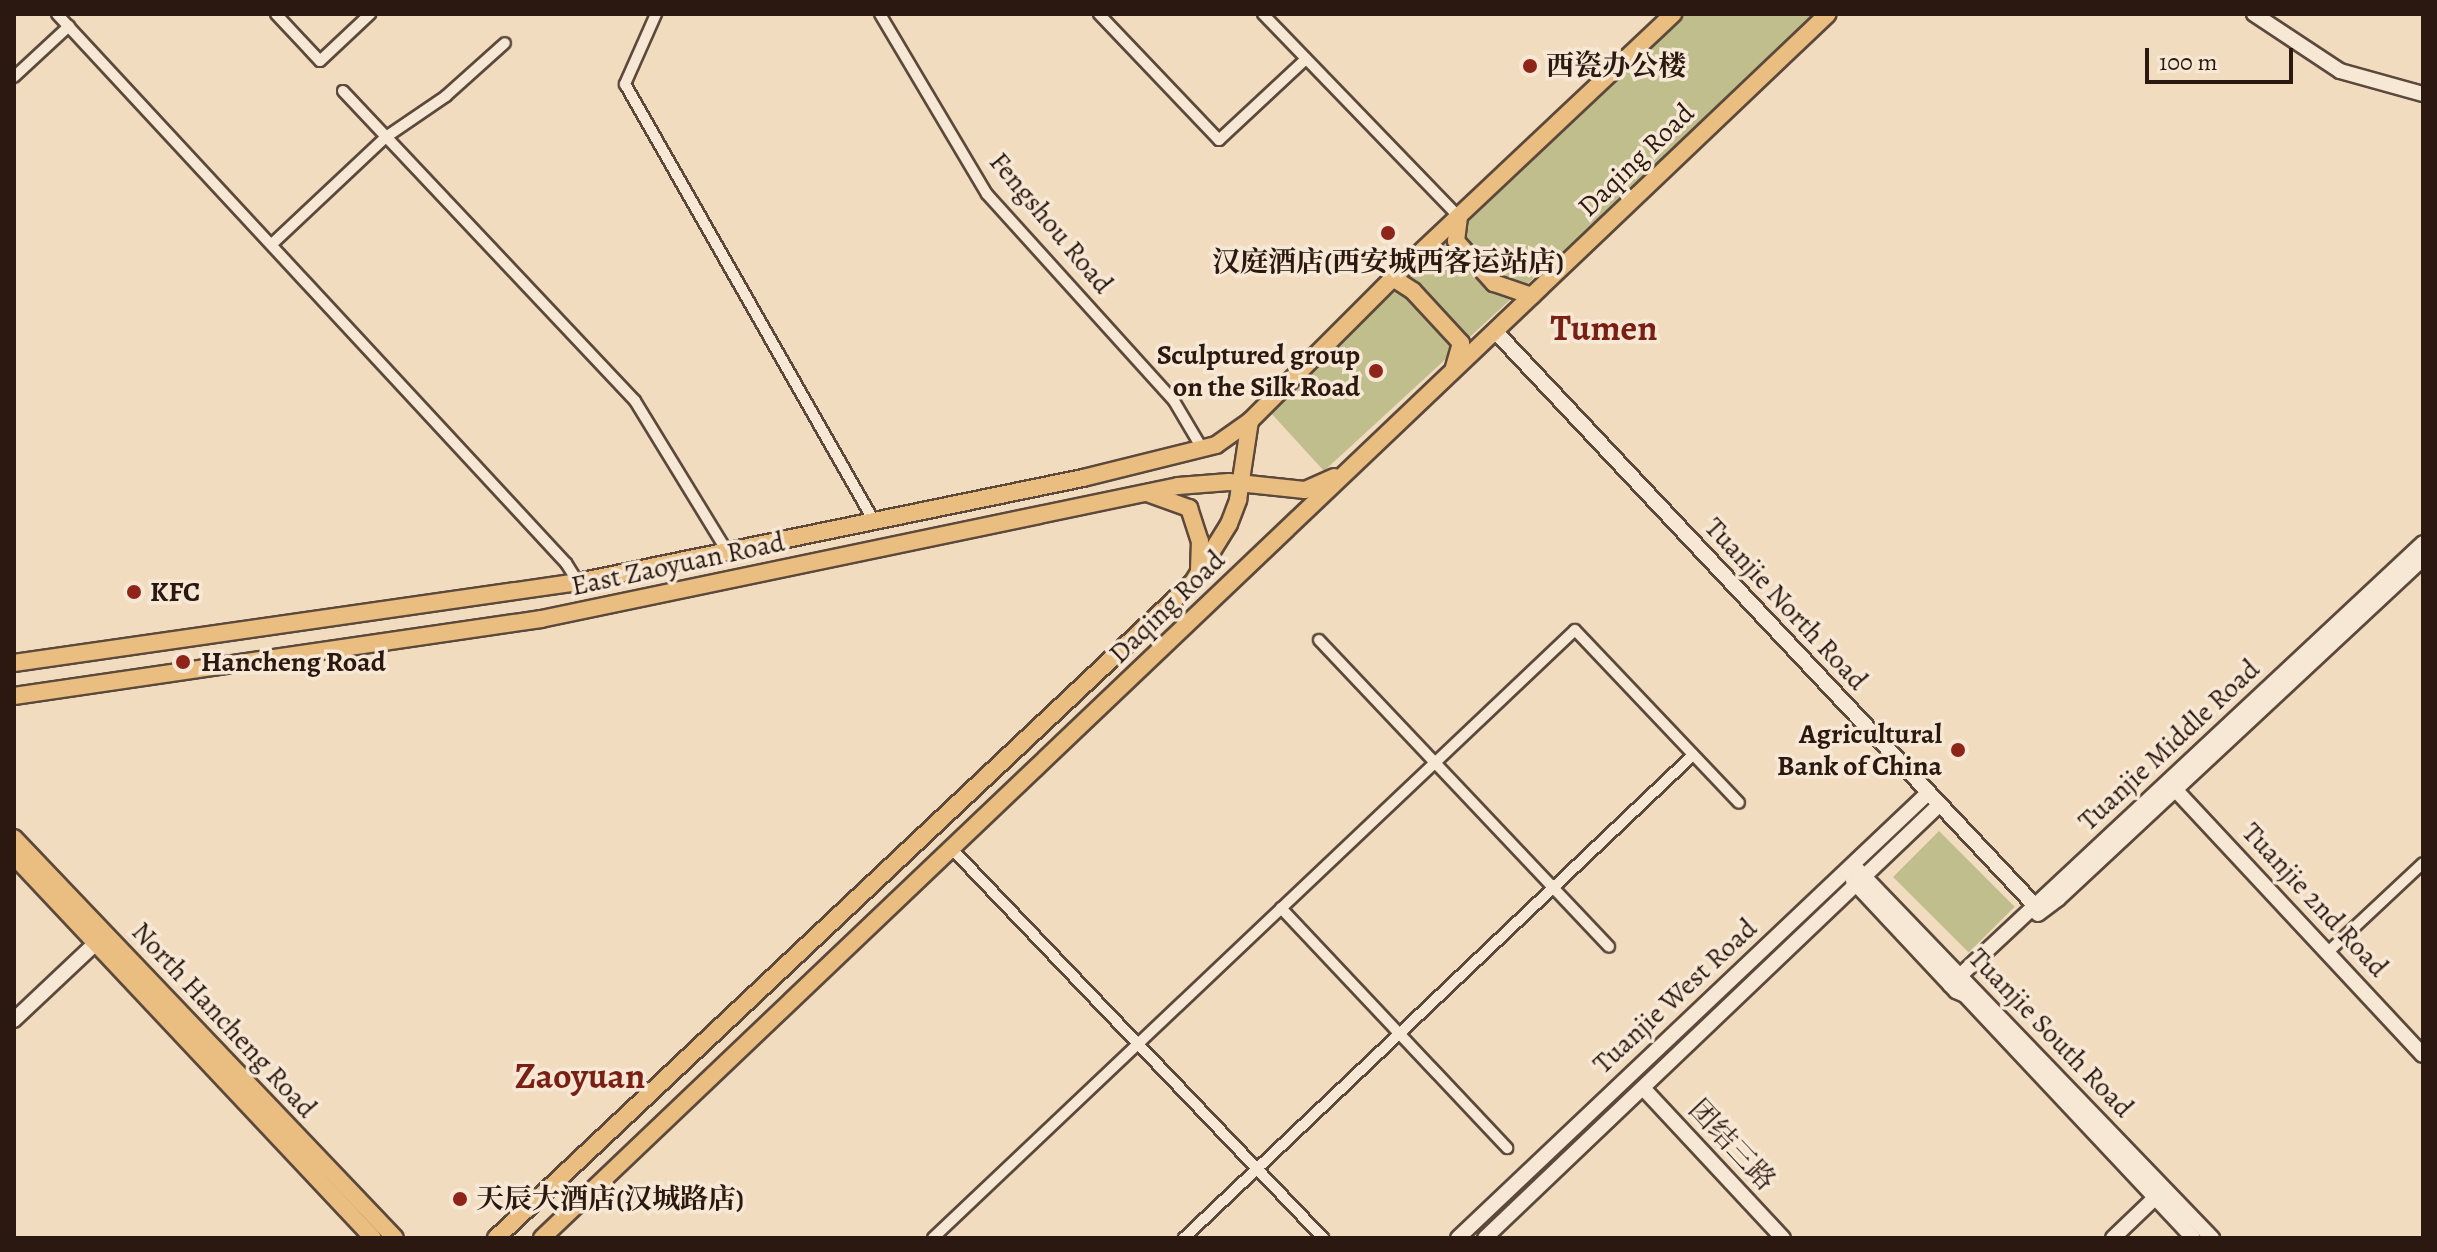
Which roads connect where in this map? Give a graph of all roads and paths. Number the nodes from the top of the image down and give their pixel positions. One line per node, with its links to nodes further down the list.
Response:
1 (57, 14): 11 (street)
2 (276, 14): 3 (street)
3 (370, 14)
4 (656, 14): 29 (street)
5 (880, 14): 25 (street, Fengshou Road)
6 (1099, 14): 13 (street)
7 (1263, 14): 13 (street)
8 (1673, 14): 18 (main road)
9 (1828, 14): 21 (main road, Daqing Road)
10 (2254, 14): 16 (street)
11 (69, 26): 14 (street); 19 (street)
12 (505, 43): 17 (street)
13 (1306, 59): 18 (street)
14 (14, 77)
15 (343, 91): 17 (street)
16 (2423, 94)
17 (386, 137): 19 (street); 31 (street)
18 (1459, 217): 20 (main road); 21 (main road)
19 (272, 244): 34 (street)
20 (1393, 278): 23 (main road); 24 (main road)
21 (1532, 296): 22 (main road, Daqing Road)
22 (1495, 331): 23 (main road, Daqing Road); 43 (street, Tuanjie North Road)
23 (1454, 370): 26 (main road, Daqing Road)
24 (1250, 421): 25 (main road, East Zaoyuan Road); 27 (main road, Daqing Road)
25 (1203, 450): 29 (main road, East Zaoyuan Road)
26 (1347, 471): 27 (main road, East Zaoyuan Road); 36 (main road, Daqing Road)
27 (1242, 484): 28 (main road, East Zaoyuan Road); 33 (main road, Daqing Road)
28 (1146, 493): 33 (main road); 39 (main road, East Zaoyuan Road)
29 (874, 521): 31 (main road, East Zaoyuan Road)
30 (2423, 543): 42 (street, Tuanjie Middle Road)
31 (727, 551): 34 (main road, East Zaoyuan Road)
32 (2423, 559): 42 (street, Tuanjie Middle Road)
33 (1199, 574): 35 (main road, Daqing Road)
34 (578, 582): 38 (main road, East Zaoyuan Road)
35 (1159, 614): 36 (main road); 69 (main road, Daqing Road)
36 (1178, 633): 47 (main road, Daqing Road)
37 (1319, 640): 41 (street)
38 (14, 663)
39 (14, 696)
40 (1693, 755): 41 (street); 44 (street); 52 (street)
41 (1435, 762): 52 (street); 53 (street)
42 (2172, 786): 54 (street, Tuanjie Middle Road); 57 (street, Tuanjie 2nd Road)
43 (1928, 793): 45 (street, Tuanjie North Road); 50 (street, Tuanjie West Road)
44 (1739, 803)
45 (1939, 805): 51 (street, Tuanjie West Road); 54 (street, Tuanjie North Road)
46 (14, 838): 55 (main road, North Hancheng Road)
47 (951, 848): 61 (street); 70 (main road, Daqing Road)
48 (14, 856): 55 (main road, North Hancheng Road)
49 (2423, 863): 57 (street)
50 (1848, 868): 51 (street, Tuanjie South Road); 74 (street, Tuanjie West Road)
51 (1860, 881): 58 (street, Tuanjie South Road); 63 (street, Tuanjie West Road)
52 (1553, 888): 56 (street); 60 (street)
53 (1281, 908): 60 (street); 61 (street)
54 (2038, 908): 58 (street, Tuanjie Middle Road)
55 (101, 938): 59 (street); 67 (main road, North Hancheng Road); 68 (main road, North Hancheng Road)
56 (1609, 947)
57 (2328, 952): 62 (street, Tuanjie 2nd Road)
58 (1957, 983): 66 (street, Tuanjie South Road)
59 (14, 1020)
60 (1400, 1034): 64 (street); 65 (street)
61 (1138, 1043): 65 (street); 71 (street)
62 (2423, 1055)
63 (1643, 1088): 75 (street, Tuanjie West Road); 76 (street, 团结三路)
64 (1507, 1148)
65 (1257, 1168): 72 (street); 73 (street)
66 (2160, 1193): 77 (street); 78 (street, Tuanjie South Road); 79 (street, Tuanjie South Road)
67 (373, 1238)
68 (395, 1238)
69 (496, 1238)
70 (542, 1238)
71 (933, 1238)
72 (1184, 1238)
73 (1323, 1238)
74 (1458, 1238)
75 (1485, 1238)
76 (1783, 1238)
77 (2113, 1238)
78 (2193, 1238)
79 (2212, 1238)

